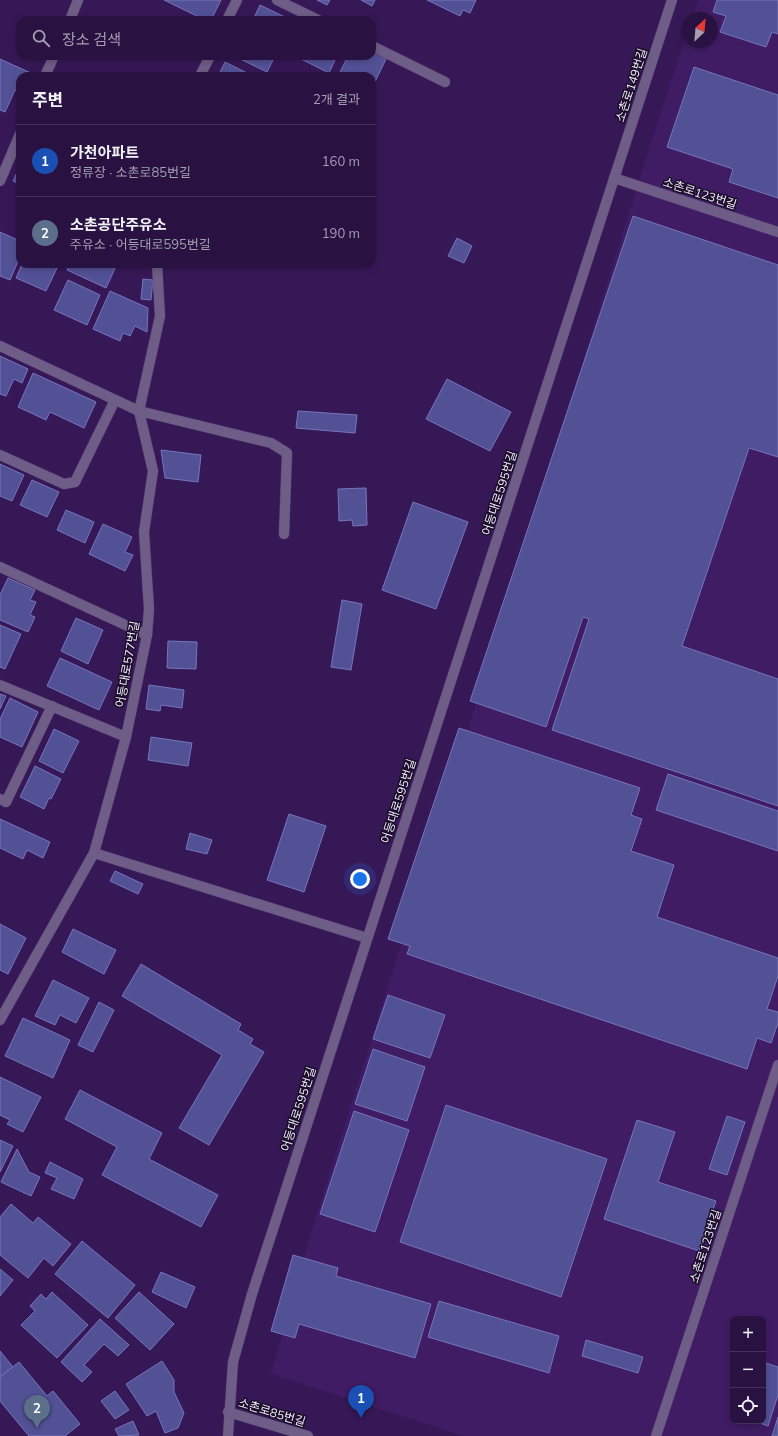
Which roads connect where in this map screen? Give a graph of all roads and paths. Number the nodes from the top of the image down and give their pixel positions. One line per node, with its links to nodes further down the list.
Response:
1 (78, 0): 5 (street)
2 (237, 0): 6 (street)
3 (277, 0): 7 (street)
4 (672, 0): 15 (street, 소촌로149번길)
5 (72, 16)
6 (229, 16)
7 (310, 16)
8 (376, 48): 13 (street)
9 (52, 60): 11 (street)
10 (208, 60): 12 (street)
11 (47, 72)
12 (202, 72)
13 (446, 82)
14 (16, 143): 16 (street)
15 (614, 178): 17 (street, 소촌로123번길); 31 (street, 어등대로595번길)
16 (0, 180)
17 (778, 232)
18 (157, 268): 21 (street, 어등대로577번길)
19 (0, 346): 20 (street)
20 (115, 400): 21 (street); 22 (street)
21 (139, 411): 23 (street); 25 (street, 어등대로577번길)
22 (0, 455)
23 (284, 534)
24 (0, 567): 25 (street)
25 (147, 635): 28 (street, 어등대로577번길)
26 (0, 685): 27 (street)
27 (52, 706): 28 (street); 29 (street)
28 (126, 737): 30 (street, 어등대로577번길)
29 (0, 799)
30 (94, 854): 31 (street); 32 (street, 어등대로577번길)
31 (367, 938): 34 (street, 어등대로595번길)
32 (0, 1020)
33 (778, 1065): 37 (street, 소촌로123번길)
34 (228, 1412): 35 (street, 어등대로595번길); 36 (street, 소촌로85번길)
35 (228, 1436)
36 (308, 1436)
37 (656, 1436)

